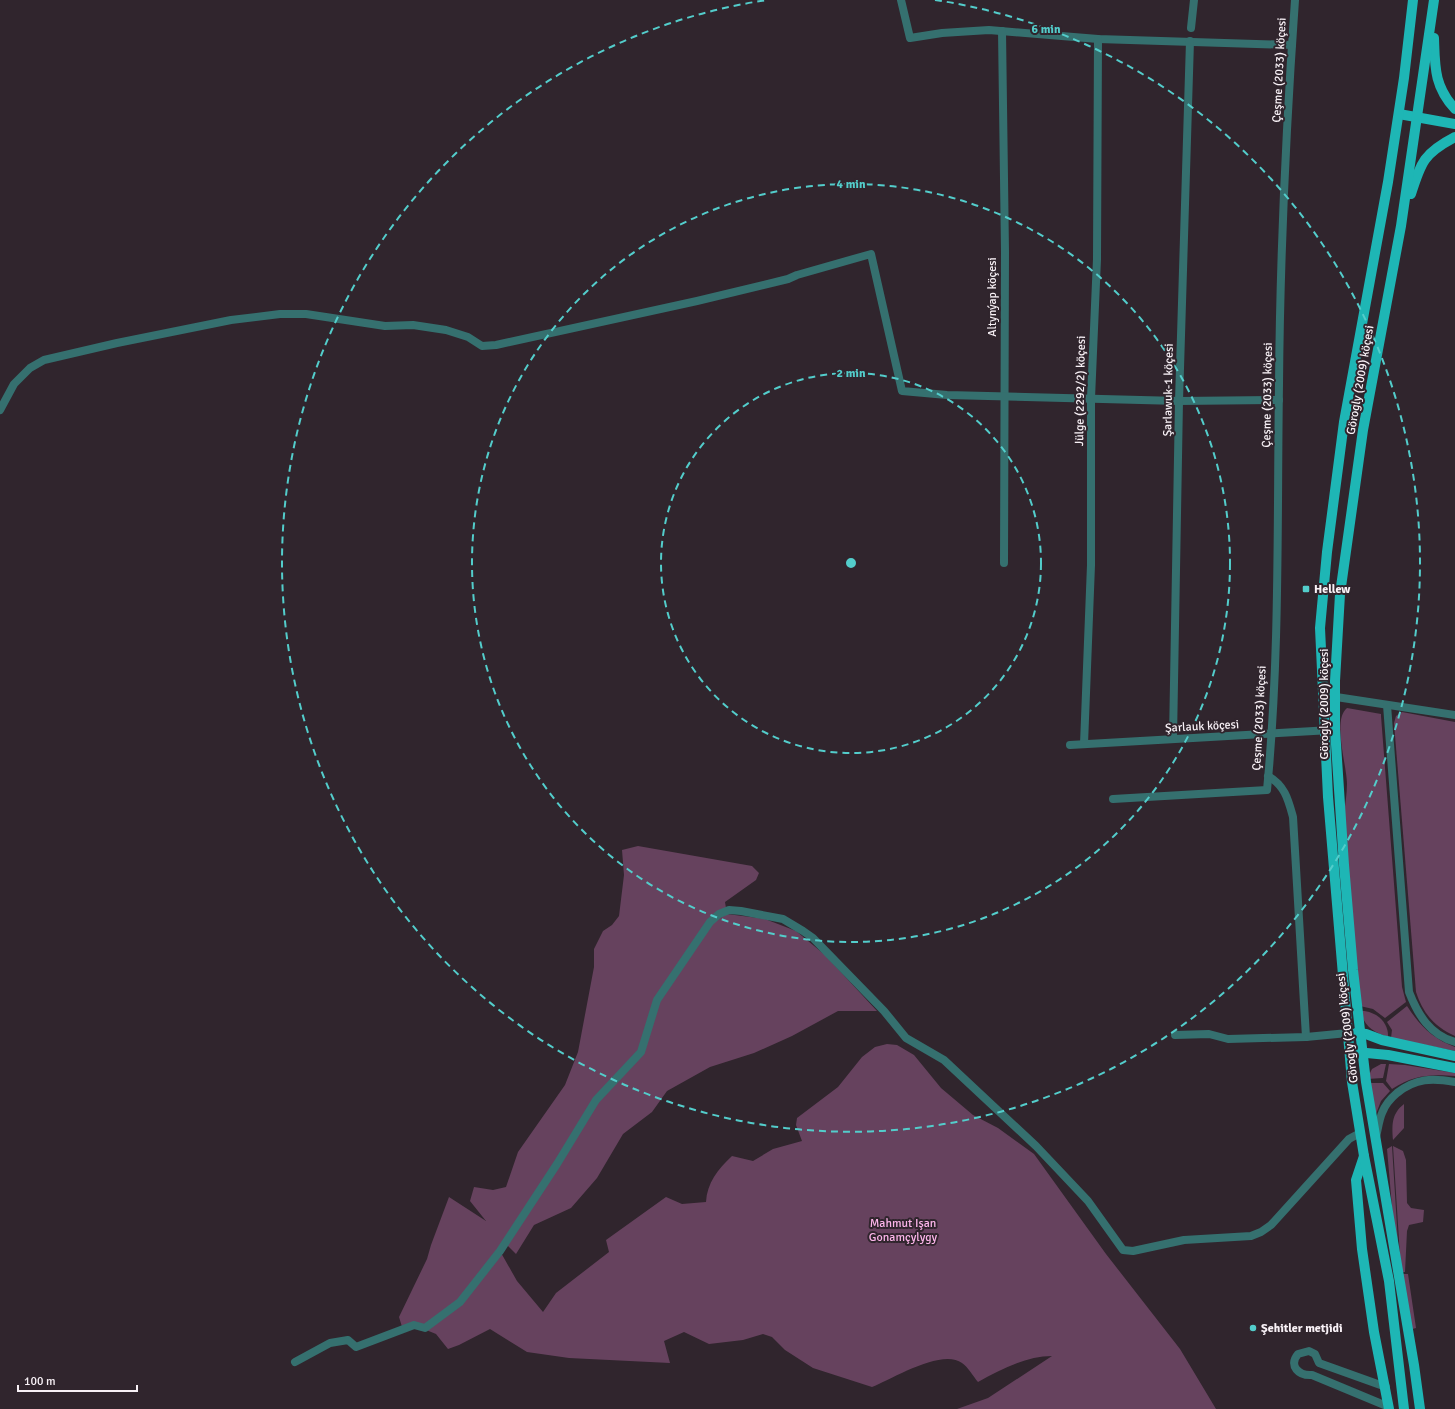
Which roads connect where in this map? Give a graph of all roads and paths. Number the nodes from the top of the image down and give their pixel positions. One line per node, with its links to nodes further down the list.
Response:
1 (901, 0): 7 (street)
2 (1194, 0): 6 (street)
3 (1295, 0): 10 (street, Çeşme (2033) köçesi)
4 (1413, 0): 12 (main road, Görogly (2009) köçesi)
5 (1434, 1): 11 (main road); 13 (main road, Görogly (2009) köçesi)
6 (1190, 28)
7 (1002, 31): 8 (street); 17 (street, Altynýap köçesi)
8 (1098, 39): 9 (street); 18 (street, Jülge (2292/2) köçesi)
9 (1190, 41): 10 (street); 20 (street, Şarlawuk-1 köçesi)
10 (1292, 45): 19 (street, Çeşme (2033) köçesi)
11 (1455, 109)
12 (1398, 114): 13 (main road); 23 (main road, Görogly (2009) köçesi)
13 (1418, 117): 14 (main road); 16 (main road, Görogly (2009) köçesi)
14 (1455, 124)
15 (1455, 137): 16 (main road)
16 (1401, 226): 24 (main road, Görogly (2009) köçesi)
17 (1004, 396): 18 (street); 21 (street); 22 (street, Altynýap köçesi)
18 (1091, 398): 20 (street); 31 (street, Jülge (2292/2) köçesi)
19 (1279, 400): 20 (street); 29 (street, Çeşme (2033) köçesi)
20 (1179, 401): 30 (street, Şarlawuk-1 köçesi)
21 (0, 410)
22 (1004, 563)
23 (1323, 695): 24 (street); 28 (main road, Görogly (2009) köçesi)
24 (1335, 696): 25 (street); 27 (main road, Görogly (2009) köçesi)
25 (1387, 705): 26 (street); 39 (street)
26 (1455, 714)
27 (1336, 729): 28 (street, Şarlauk köçesi); 36 (main road, Görogly (2009) köçesi)
28 (1324, 730): 29 (street, Şarlauk köçesi); 35 (main road, Görogly (2009) köçesi)
29 (1272, 734): 30 (street, Şarlauk köçesi); 33 (street, Çeşme (2033) köçesi)
30 (1173, 739): 31 (street, Şarlauk köçesi)
31 (1084, 744): 32 (street, Şarlauk köçesi)
32 (1070, 745)
33 (1268, 776): 34 (street, Çeşme (2033) köçesi); 38 (street)
34 (1113, 799)
35 (1348, 1033): 36 (main road); 38 (street); 40 (main road, Görogly (2009) köçesi)
36 (1361, 1033): 41 (main road, Görogly (2009) köçesi); 42 (main road)
37 (1175, 1035): 38 (street)
38 (1306, 1037)
39 (1455, 1042)
40 (1350, 1052): 41 (main road); 45 (main road, Görogly (2009) köçesi)
41 (1362, 1052): 43 (main road); 46 (main road, Görogly (2009) köçesi)
42 (1455, 1056)
43 (1455, 1068)
44 (1455, 1082): 46 (street)
45 (1360, 1133): 47 (main road, Görogly (2009) köçesi); 48 (street)
46 (1375, 1142): 52 (main road, Görogly (2009) köçesi)
47 (1364, 1156): 49 (main road); 51 (main road, Görogly (2009) köçesi)
48 (296, 1362)
49 (1386, 1387): 50 (main road); 50 (street)
50 (1389, 1408)
51 (1404, 1409)
52 (1420, 1409)

